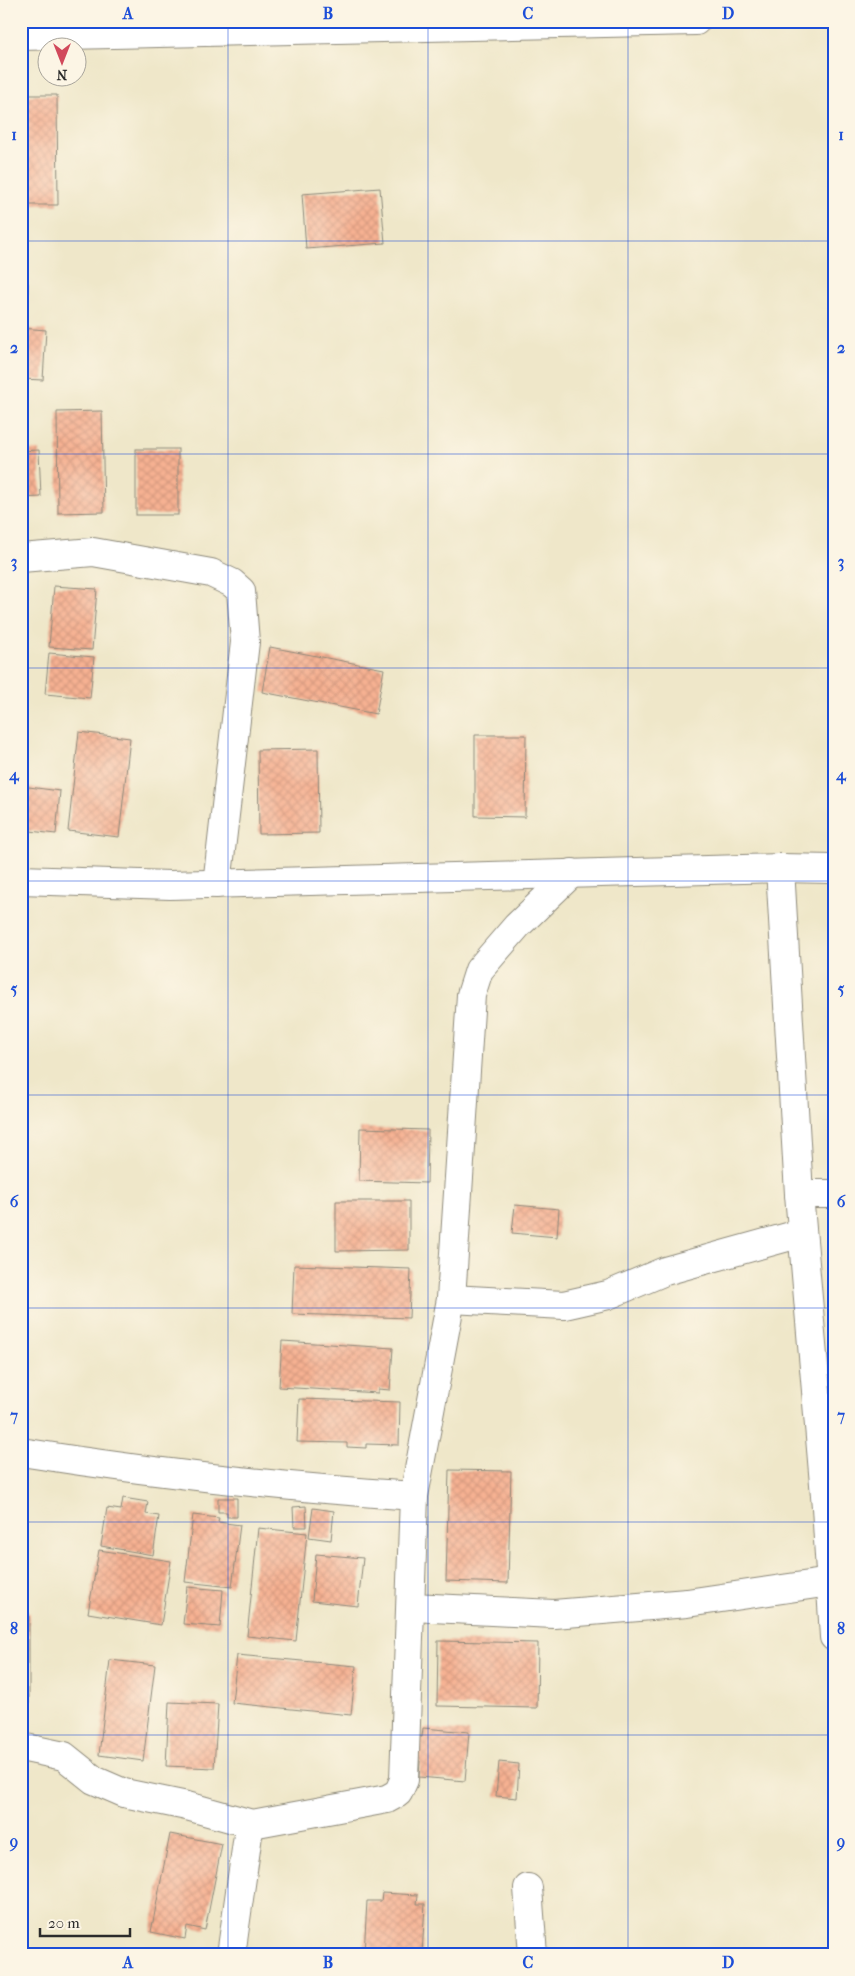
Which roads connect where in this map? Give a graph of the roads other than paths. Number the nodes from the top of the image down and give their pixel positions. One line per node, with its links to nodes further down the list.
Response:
1 (696, 21): 2 (street)
2 (319, 25): 3 (street)
3 (21, 36)
4 (21, 558): 9 (street)
5 (780, 868): 6 (street); 7 (street); 10 (street)
6 (834, 869)
7 (572, 874): 9 (street); 13 (street)
8 (21, 880): 9 (street)
9 (217, 884)
10 (799, 1194): 11 (street); 12 (street)
11 (834, 1194)
12 (802, 1233): 13 (street); 16 (street)
13 (451, 1299): 15 (street)
14 (21, 1452): 15 (street)
15 (414, 1496): 18 (street)
16 (830, 1507): 17 (street)
17 (830, 1582): 18 (street); 19 (street)
18 (412, 1607): 21 (street)
19 (834, 1637)
20 (21, 1747): 21 (street)
21 (252, 1824): 23 (street)
22 (528, 1888): 24 (street)
23 (231, 1955)
24 (532, 1955)

